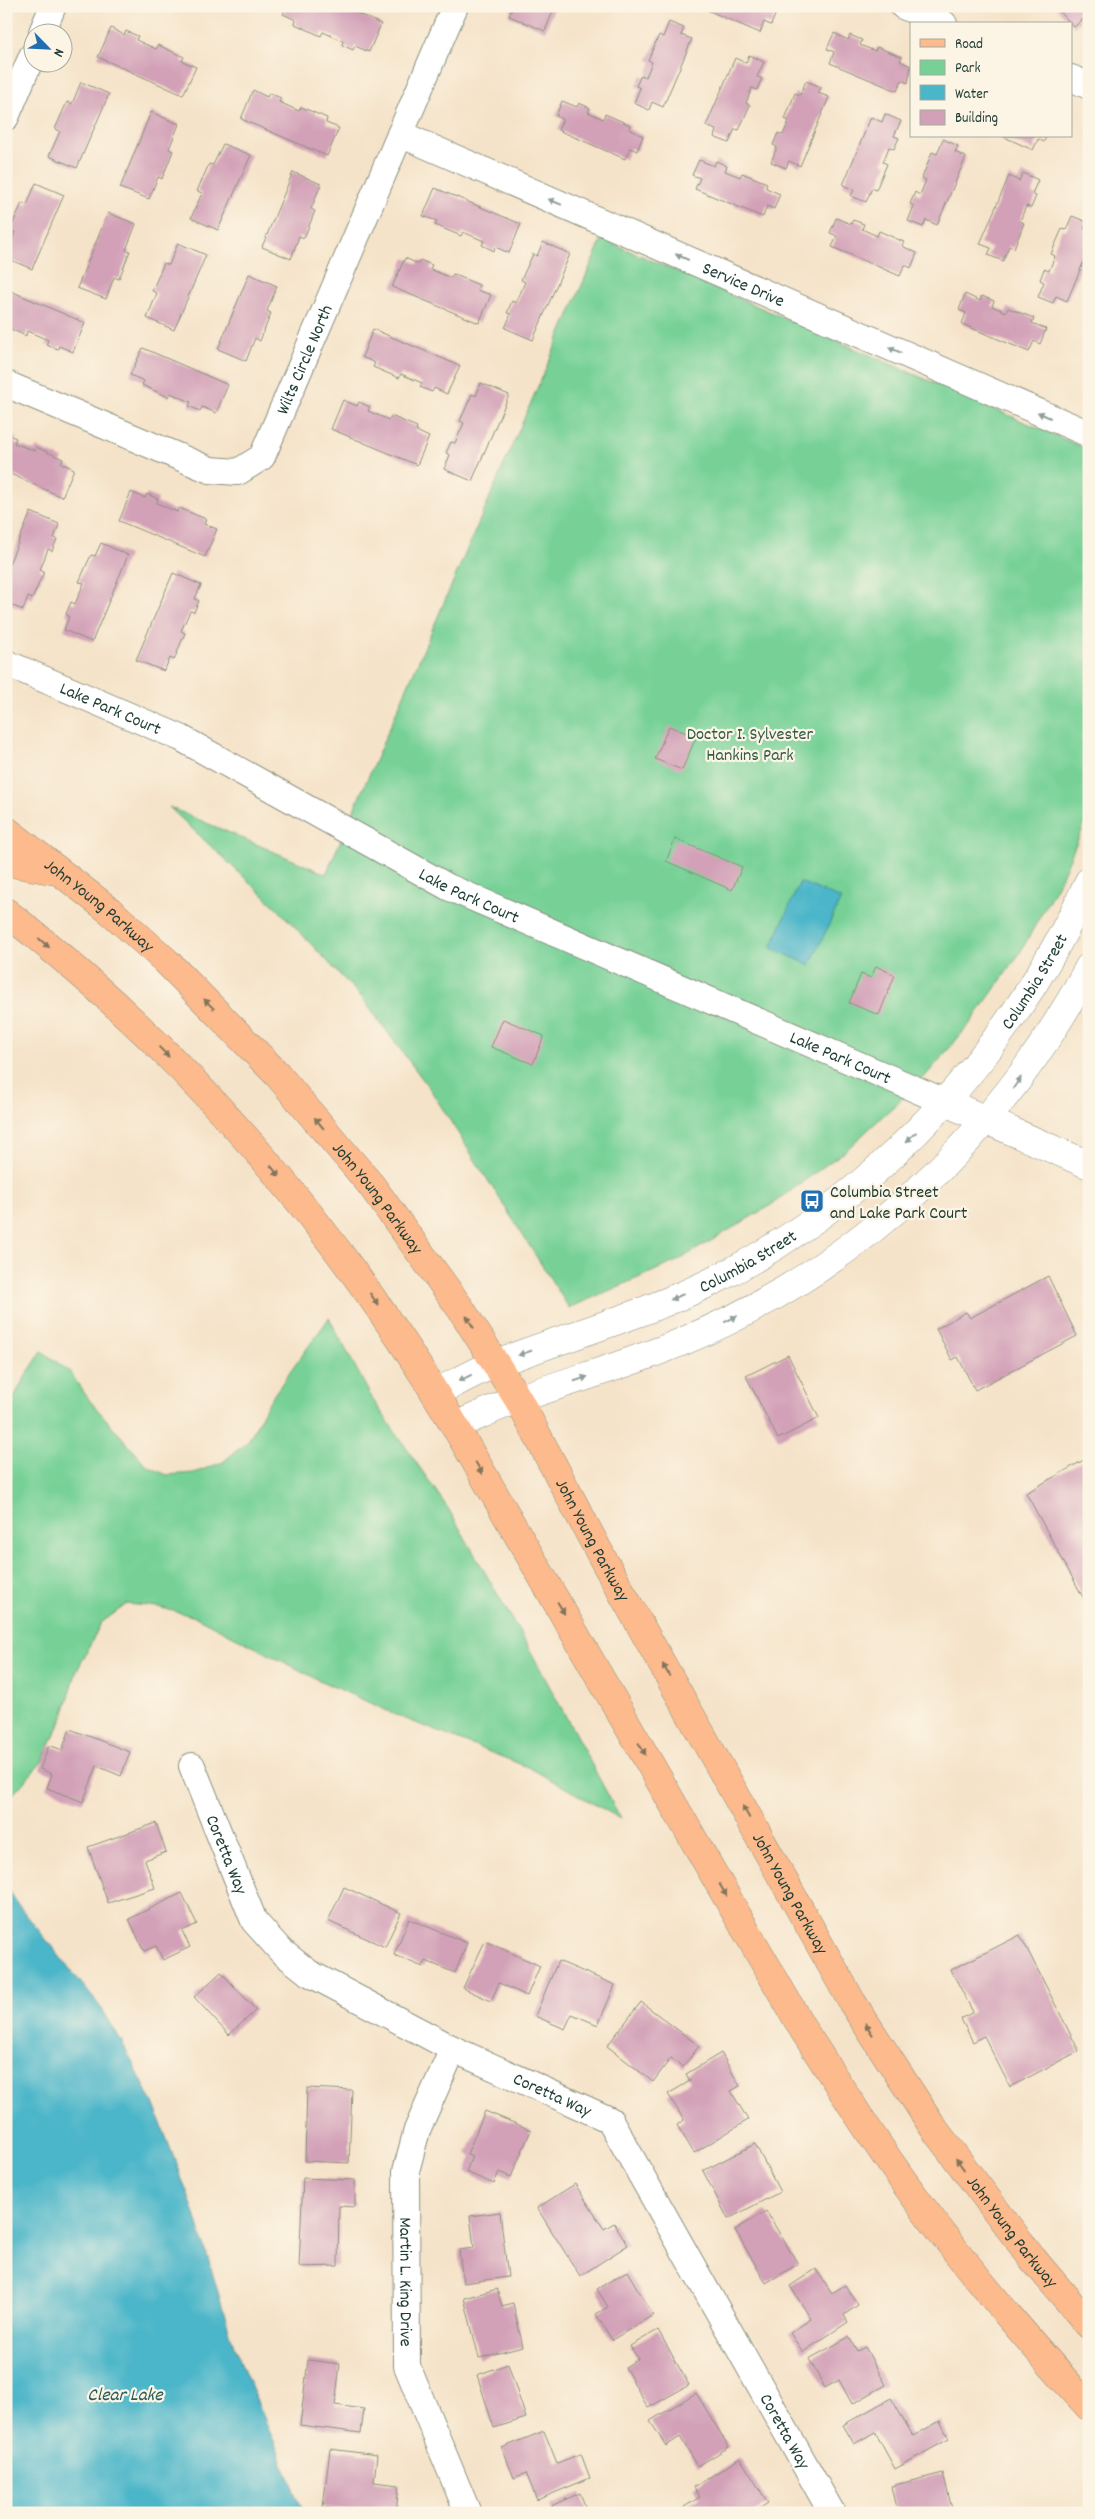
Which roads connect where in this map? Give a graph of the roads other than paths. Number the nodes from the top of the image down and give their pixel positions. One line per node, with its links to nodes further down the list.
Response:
1 (54, 6): 4 (street)
2 (455, 6): 10 (street, Wilts Circle North)
3 (903, 6): 5 (street)
4 (47, 22)
5 (939, 22)
6 (25, 72): 9 (street)
7 (1072, 78): 8 (street)
8 (1089, 86)
9 (6, 117)
10 (400, 134): 11 (street, Wilts Circle North); 12 (street, Service Drive, one-way to 10)
11 (6, 384)
12 (1089, 434)
13 (6, 663): 20 (street, Lake Park Court)
14 (6, 830): 16 (main road, John Young Parkway)
15 (6, 862): 16 (main road)
16 (62, 872): 23 (main road, John Young Parkway, one-way to 16)
17 (1089, 881): 20 (street, Columbia Street)
18 (6, 912): 24 (main road, one-way to 24)
19 (1089, 968): 21 (street, one-way to 19)
20 (945, 1102): 21 (street); 23 (street, Columbia Street, one-way to 23)
21 (987, 1121): 22 (street); 25 (street, one-way to 21)
22 (1089, 1165)
23 (496, 1364): 24 (street, Columbia Street, one-way to 24); 25 (main road, John Young Parkway)
24 (435, 1393): 26 (main road)
25 (518, 1400): 26 (street); 29 (main road, John Young Parkway, one-way to 25)
26 (454, 1426): 30 (main road, one-way to 30)
27 (192, 1766): 28 (street, Coretta Way)
28 (453, 2049): 31 (street, Martin L. King Drive); 32 (street, Coretta Way)
29 (1089, 2325)
30 (1089, 2407)
31 (468, 2513)
32 (832, 2513)

